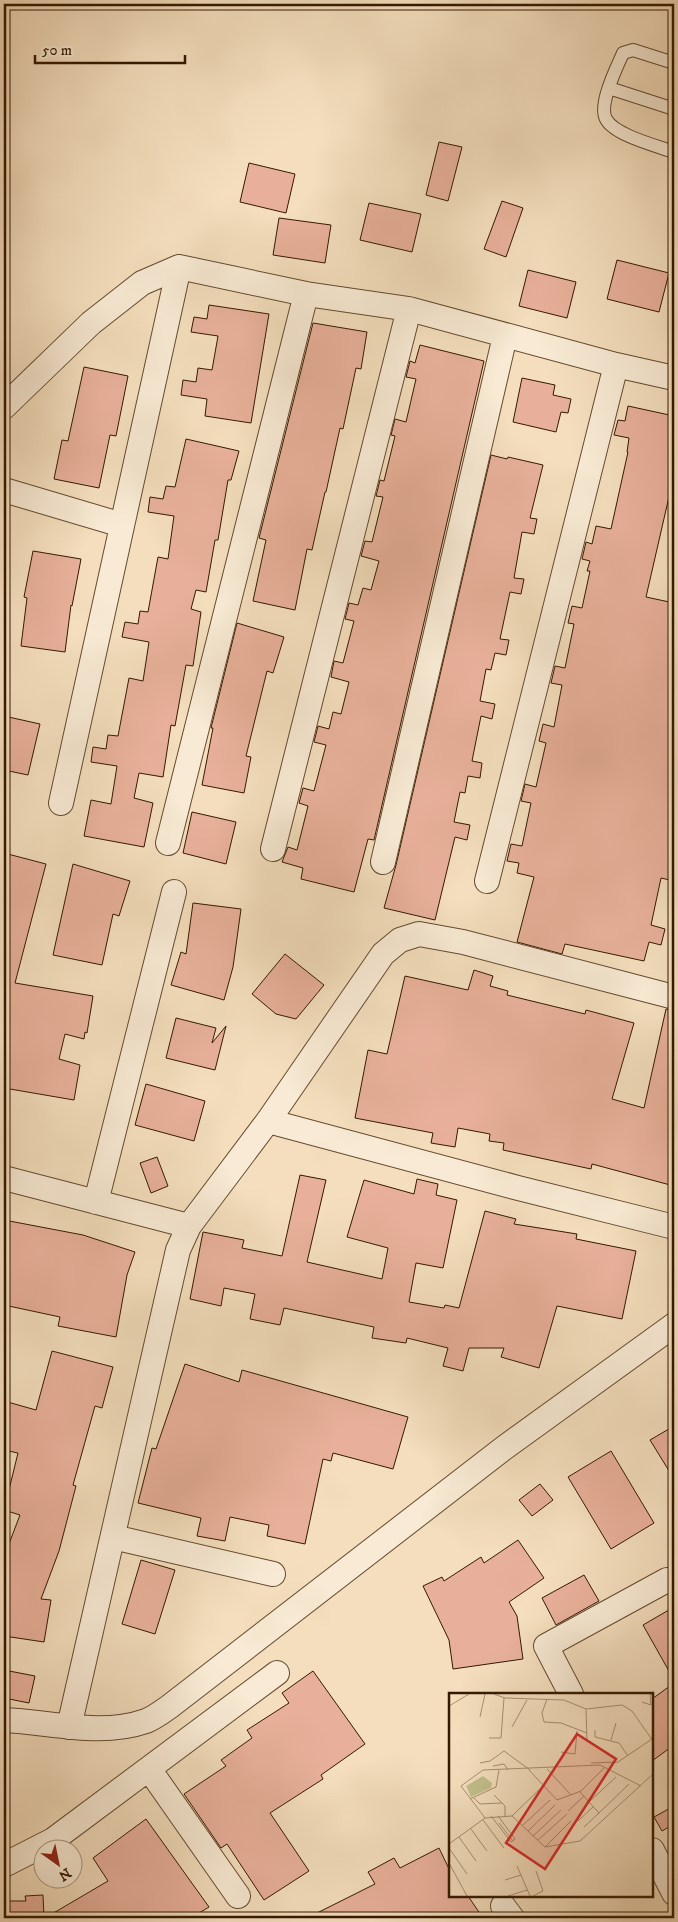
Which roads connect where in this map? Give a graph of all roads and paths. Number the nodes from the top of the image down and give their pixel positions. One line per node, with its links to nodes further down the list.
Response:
1 (674, 63): 2 (lane)
2 (609, 88): 3 (lane); 4 (lane)
3 (674, 109)
4 (674, 152)
5 (179, 267): 6 (street); 11 (street); 13 (street)
6 (306, 294): 7 (street); 15 (street)
7 (409, 309): 8 (street); 16 (street)
8 (505, 336): 9 (street); 17 (street)
9 (616, 366): 10 (street); 18 (street)
10 (674, 378)
11 (4, 407)
12 (4, 490): 13 (street)
13 (122, 525): 14 (street)
14 (61, 803)
15 (168, 843)
16 (273, 848)
17 (383, 862)
18 (487, 881)
19 (174, 892): 23 (street)
20 (674, 997): 21 (street)
21 (268, 1121): 24 (street); 25 (street)
22 (4, 1178): 23 (street)
23 (96, 1202): 24 (street)
24 (189, 1226): 27 (street)
25 (674, 1227)
26 (674, 1325): 33 (street)
27 (113, 1536): 28 (street); 33 (street)
28 (274, 1574)
29 (674, 1580): 31 (street)
30 (277, 1673): 34 (street)
31 (570, 1693)
32 (4, 1720): 33 (street)
33 (70, 1727)
34 (149, 1769): 36 (street); 38 (street)
35 (653, 1852): 37 (street)
36 (4, 1865)
37 (674, 1894)
38 (238, 1896)

